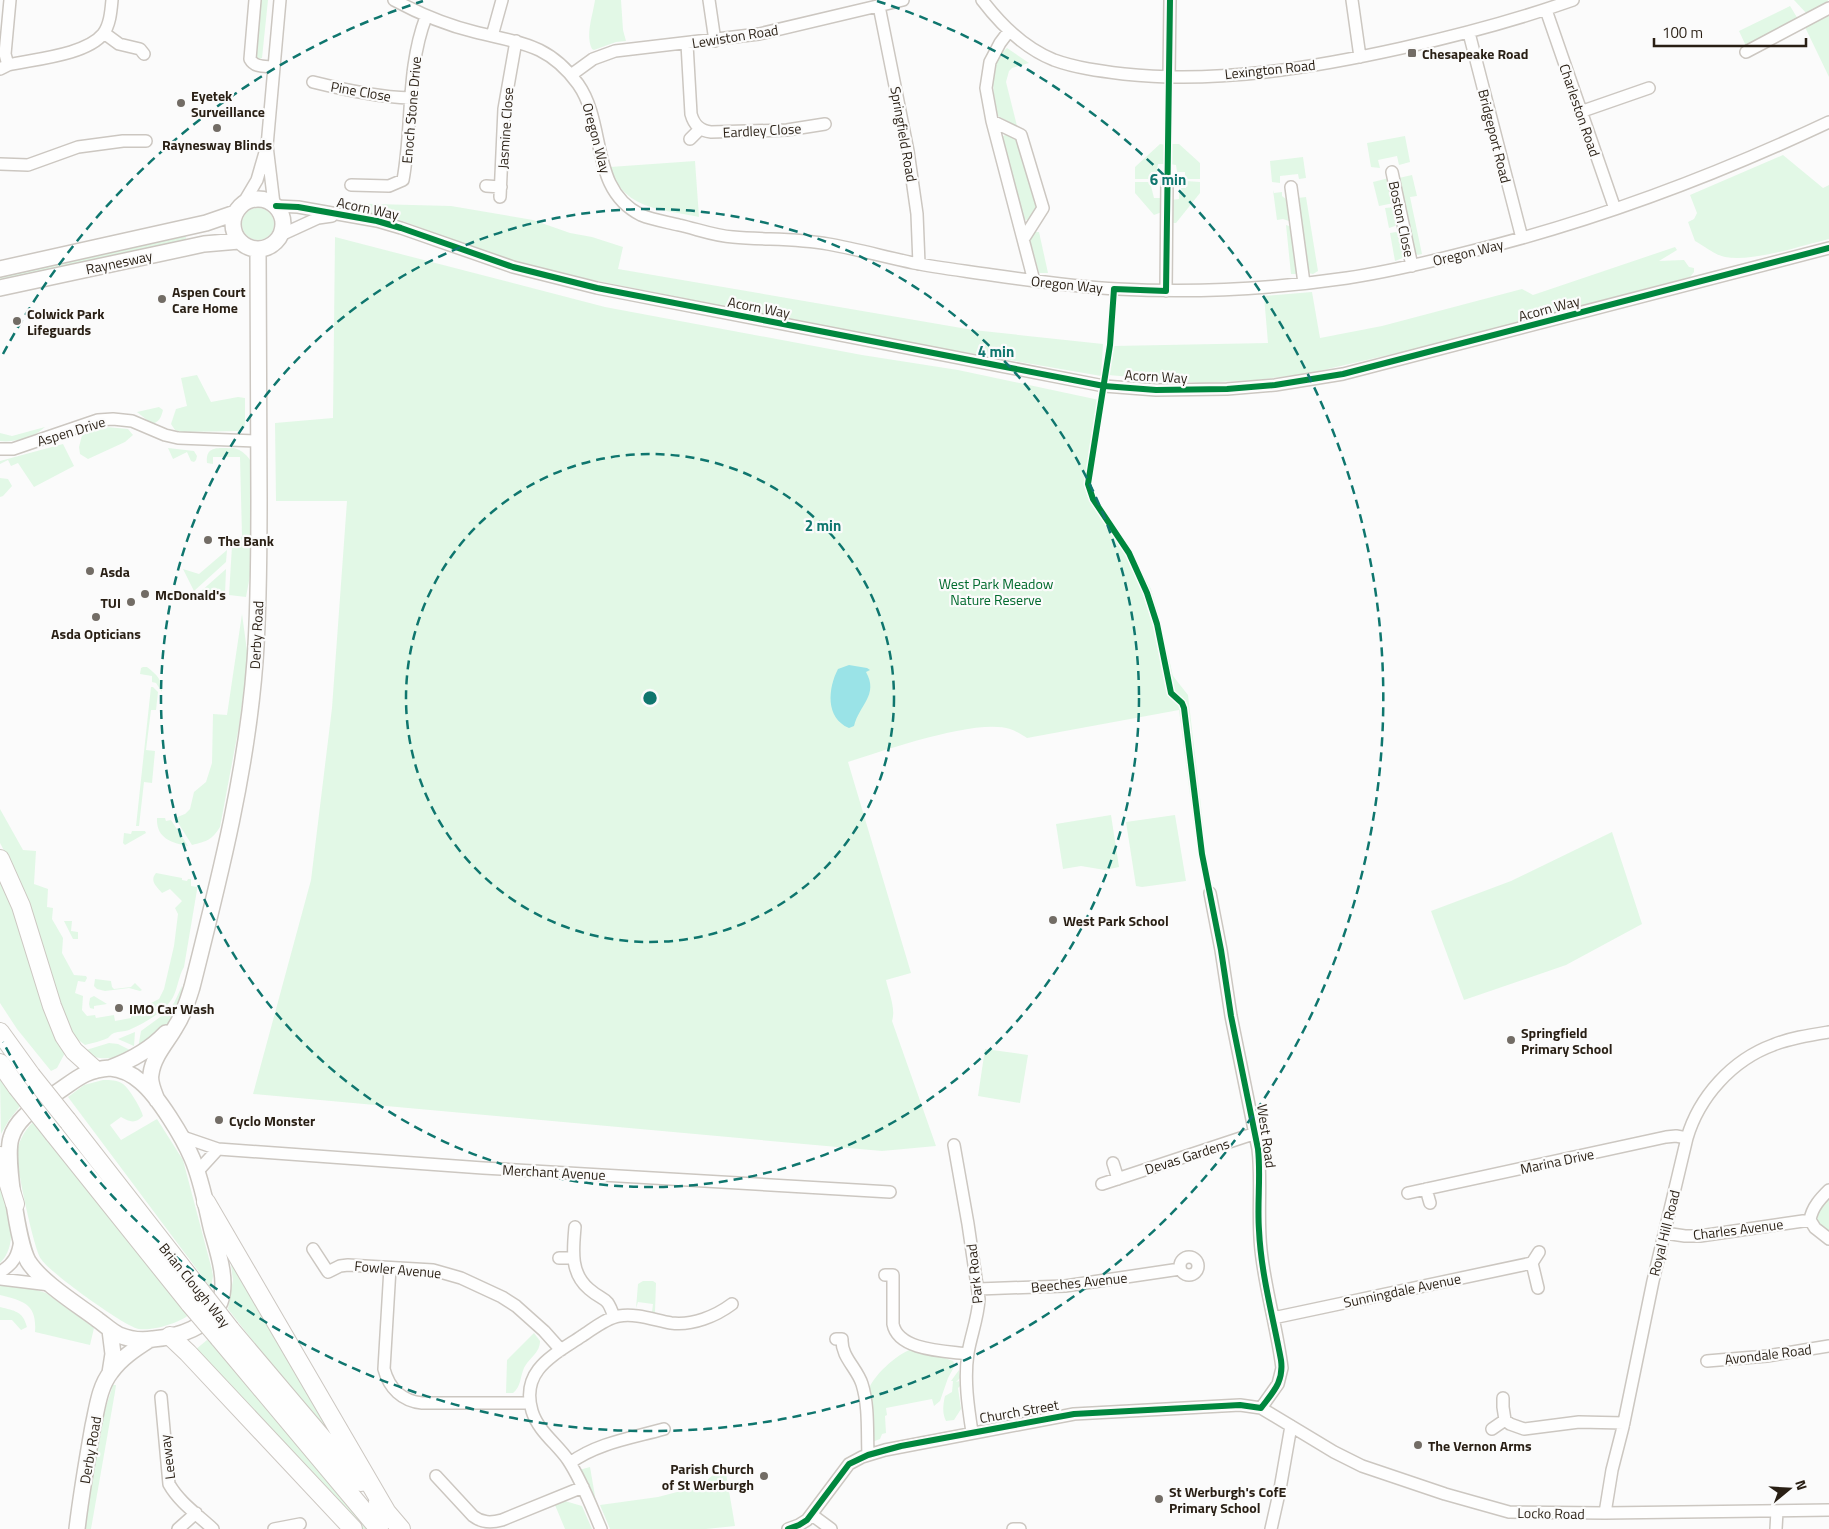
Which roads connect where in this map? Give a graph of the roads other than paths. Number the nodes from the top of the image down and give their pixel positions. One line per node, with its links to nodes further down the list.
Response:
1 (10, 0): 27 (street)
2 (112, 0): 18 (street)
3 (255, 0): 28 (street)
4 (280, 0): 28 (street)
5 (502, 0): 20 (street)
6 (709, 0): 22 (street)
7 (903, 0): 13 (street, Lewiston Road)
8 (982, 0): 17 (street, Lexington Road)
9 (1170, 0): 30 (street)
10 (1352, 0): 26 (street)
11 (1574, 0): 15 (street, Lexington Road)
12 (396, 1): 16 (street, Oregon Way)
13 (879, 6): 22 (street, Lewiston Road); 58 (street, Springfield Road)
14 (1829, 8): 24 (street)
15 (1546, 10): 19 (street, Lexington Road); 34 (street, Charleston Road)
16 (426, 16): 20 (street, Oregon Way); 33 (street, Enoch Stone Drive)
17 (1009, 31): 30 (street, Lexington Road); 35 (street)
18 (104, 33): 25 (street); 27 (street)
19 (1469, 33): 26 (street, Lexington Road); 54 (street, Bridgeport Road)
20 (492, 36): 21 (street, Oregon Way)
21 (516, 41): 29 (street, Oregon Way); 46 (street, Jasmine Close)
22 (715, 41): 23 (street, Lewiston Road)
23 (687, 44): 29 (street, Lewiston Road); 38 (street)
24 (1746, 52)
25 (144, 54)
26 (1360, 57): 30 (street, Lexington Road)
27 (4, 67)
28 (274, 67): 41 (street)
29 (570, 75): 58 (street, Oregon Way)
30 (1169, 77)
31 (313, 82): 33 (street, Pine Close)
32 (1649, 88): 34 (street)
33 (410, 98): 45 (street, Enoch Stone Drive)
34 (1580, 112): 50 (street, Charleston Road)
35 (992, 121): 53 (street); 53 (street)
36 (1829, 122): 50 (street, Oregon Way)
37 (825, 124): 38 (street, Eardley Close)
38 (700, 128): 39 (street)
39 (690, 139)
40 (146, 141): 42 (street)
41 (267, 146): 48 (street); 49 (street)
42 (0, 164)
43 (1392, 172): 59 (street, Boston Close)
44 (1167, 180): 64 (street)
45 (351, 185)
46 (486, 186)
47 (1291, 187): 62 (street)
48 (275, 205): 49 (main road); 51 (street, Acorn Way); 52 (main road)
49 (240, 207): 55 (main road); 60 (main road, Raynesway)
50 (1614, 209): 54 (street, Oregon Way)
51 (338, 215): 52 (street, Acorn Way); 56 (street, Acorn Way)
52 (281, 235): 57 (main road)
53 (1024, 238): 61 (street)
54 (1522, 238): 59 (street, Oregon Way)
55 (239, 241): 57 (main road); 63 (main road, Raynesway)
56 (1829, 248)
57 (258, 250): 65 (main road, Derby Road)
58 (919, 264): 61 (street, Oregon Way)
59 (1412, 266): 62 (street, Oregon Way)
60 (0, 269)
61 (1034, 281): 64 (street, Oregon Way)
62 (1304, 284): 64 (street, Oregon Way)
63 (0, 288)
64 (1166, 291)
65 (259, 441): 66 (street, Aspen Drive); 69 (main road, Derby Road)
66 (0, 449)
67 (0, 859): 75 (highway)
68 (1210, 893): 77 (street, West Road)
69 (183, 1012): 75 (main road, Derby Road); 76 (main road, Derby Road)
70 (0, 1017): 74 (highway)
71 (0, 1032): 74 (highway, Brian Clough Way)
72 (1829, 1032): 79 (street, Royal Hill Road)
73 (0, 1063): 112 (highway, Brian Clough Way, bridge)
74 (27, 1069): 112 (highway, Brian Clough Way, bridge)
75 (102, 1069): 76 (main road); 93 (main road, Derby Road)
76 (157, 1100): 78 (main road)
77 (1256, 1133): 85 (street, Devas Gardens); 115 (street, West Road)
78 (180, 1136): 81 (street, Merchant Avenue); 84 (main road)
79 (1687, 1138): 87 (street, Marina Drive); 96 (street, Royal Hill Road)
80 (954, 1145): 111 (street, Park Road)
81 (218, 1149): 84 (street); 89 (street, Merchant Avenue)
82 (0, 1156): 93 (highway)
83 (1113, 1163): 85 (street)
84 (197, 1172): 91 (main road)
85 (1118, 1179): 86 (street, Devas Gardens)
86 (1102, 1184)
87 (1426, 1189): 90 (street, Marina Drive); 92 (street)
88 (1829, 1190): 94 (street)
89 (890, 1192)
90 (1408, 1193)
91 (206, 1202): 118 (main road); 141 (highway)
92 (1430, 1203)
93 (16, 1204): 97 (main road, Derby Road)
94 (1810, 1220): 96 (street, Charles Avenue); 98 (street)
95 (574, 1227): 102 (street)
96 (1665, 1233): 131 (street, Royal Hill Road)
97 (20, 1238): 106 (street); 109 (main road, Derby Road)
98 (1829, 1239)
99 (313, 1249): 104 (street, Fowler Avenue)
100 (1539, 1252): 103 (street)
101 (559, 1258): 102 (street)
102 (573, 1258): 114 (street)
103 (1532, 1263): 110 (street); 115 (street, Sunningdale Avenue)
104 (390, 1268): 122 (street, Fowler Avenue); 128 (street)
105 (1180, 1269): 111 (street, Beeches Avenue)
106 (0, 1272)
107 (885, 1275): 123 (street)
108 (0, 1279): 109 (street)
109 (52, 1285): 116 (main road, Derby Road)
110 (1538, 1288)
111 (978, 1289): 123 (street, Park Road)
112 (196, 1298): 117 (highway, Brian Clough Way, bridge)
113 (732, 1304): 114 (street)
114 (614, 1317): 122 (street)
115 (1273, 1318): 129 (street, West Road)
116 (110, 1330): 120 (main road, Derby Road); 125 (main road, Derby Road)
117 (225, 1333): 141 (highway, Brian Clough Way); 152 (highway, Brian Clough Way)
118 (170, 1336): 120 (main road); 151 (highway)
119 (836, 1339): 136 (street)
120 (151, 1340): 125 (main road, Derby Road)
121 (1829, 1346): 124 (street, Avondale Road)
122 (561, 1350): 128 (street)
123 (968, 1354): 134 (street, Park Road)
124 (1707, 1361)
125 (110, 1373): 147 (main road, Derby Road)
126 (161, 1398): 143 (street, Leeway)
127 (1503, 1398): 130 (street)
128 (530, 1403): 137 (street)
129 (1262, 1408): 132 (street, Church Street); 134 (street, Church Street)
130 (1505, 1420): 131 (street); 133 (street)
131 (1624, 1423): 144 (street, Royal Hill Road)
132 (1291, 1426): 144 (street, Locko Road); 159 (street)
133 (1492, 1429)
134 (972, 1432): 136 (street, Church Street)
135 (660, 1434): 137 (street)
136 (868, 1455): 145 (street, Church Street)
137 (570, 1463): 139 (street)
138 (444, 1479): 139 (street)
139 (583, 1487): 154 (street)
140 (1829, 1510): 142 (street, Locko Road)
141 (386, 1511): 153 (highway, Brian Clough Way)
142 (1777, 1511): 144 (street, Locko Road); 160 (street)
143 (196, 1513): 148 (street); 149 (street, Leeway)
144 (1605, 1514)
145 (812, 1515): 155 (street); 156 (street)
146 (300, 1524): 150 (street)
147 (77, 1529)
148 (178, 1529)
149 (213, 1529)
150 (274, 1529)
151 (354, 1529)
152 (379, 1529)
153 (401, 1529)
154 (601, 1529)
155 (788, 1529)
156 (832, 1529)
157 (1013, 1529): 158 (street)
158 (1020, 1529)
159 (1271, 1529)
160 (1776, 1529)

